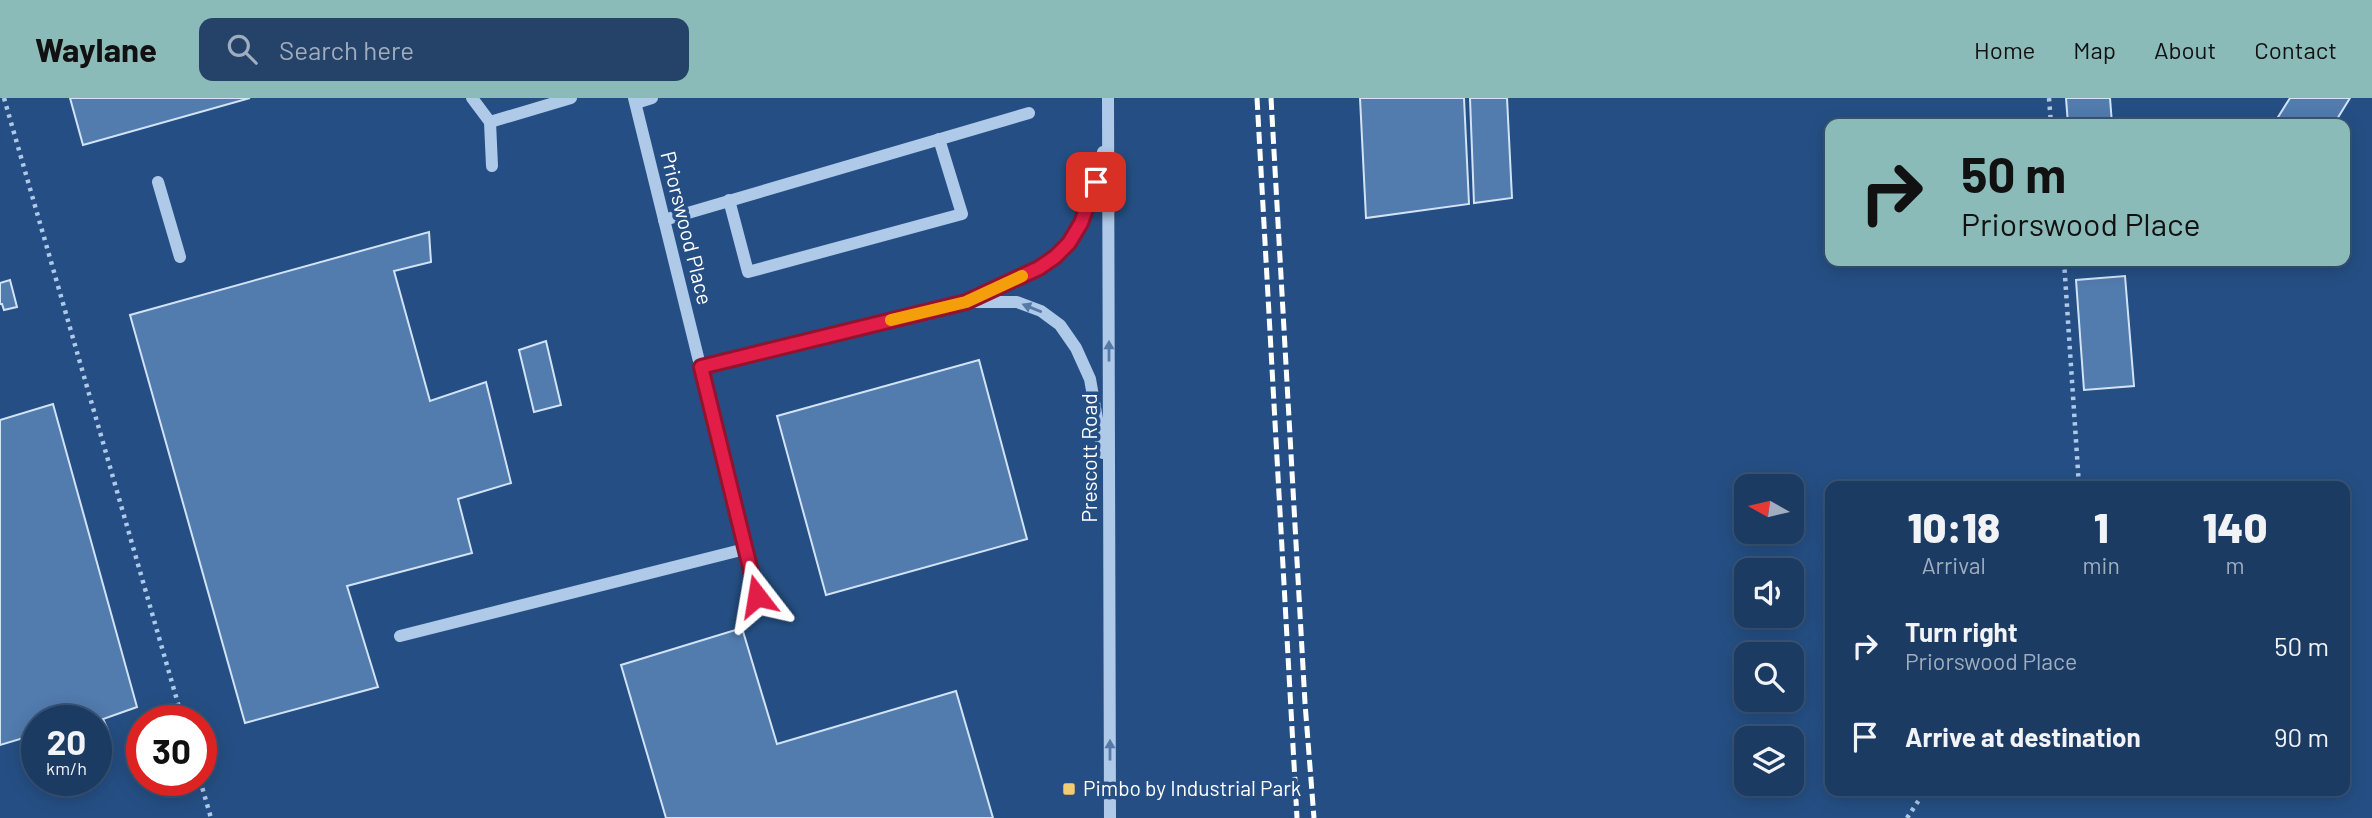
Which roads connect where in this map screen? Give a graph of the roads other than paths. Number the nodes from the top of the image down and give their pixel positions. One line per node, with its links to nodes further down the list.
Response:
1 (472, 98): 7 (street)
2 (571, 98): 7 (street)
3 (652, 98): 5 (street)
4 (1108, 98): 8 (street, Prescott Road)
5 (635, 100): 13 (street, Priorswood Place)
6 (1029, 113): 9 (street)
7 (490, 122): 10 (street)
8 (1108, 132): 15 (street); 17 (street, Prescott Road, one-way to 8)
9 (939, 139): 12 (street); 12 (street)
10 (492, 166)
11 (158, 182): 14 (street)
12 (729, 200): 13 (street)
13 (664, 219): 16 (street, Priorswood Place)
14 (180, 257)
15 (966, 302): 16 (street); 17 (street, one-way to 15)
16 (701, 367): 18 (street, Priorswood Place)
17 (1110, 497): 21 (street, Prescott Road, one-way to 17)
18 (745, 549): 19 (street, Priorswood Place); 20 (street)
19 (757, 596)
20 (400, 636)
21 (1110, 818)

